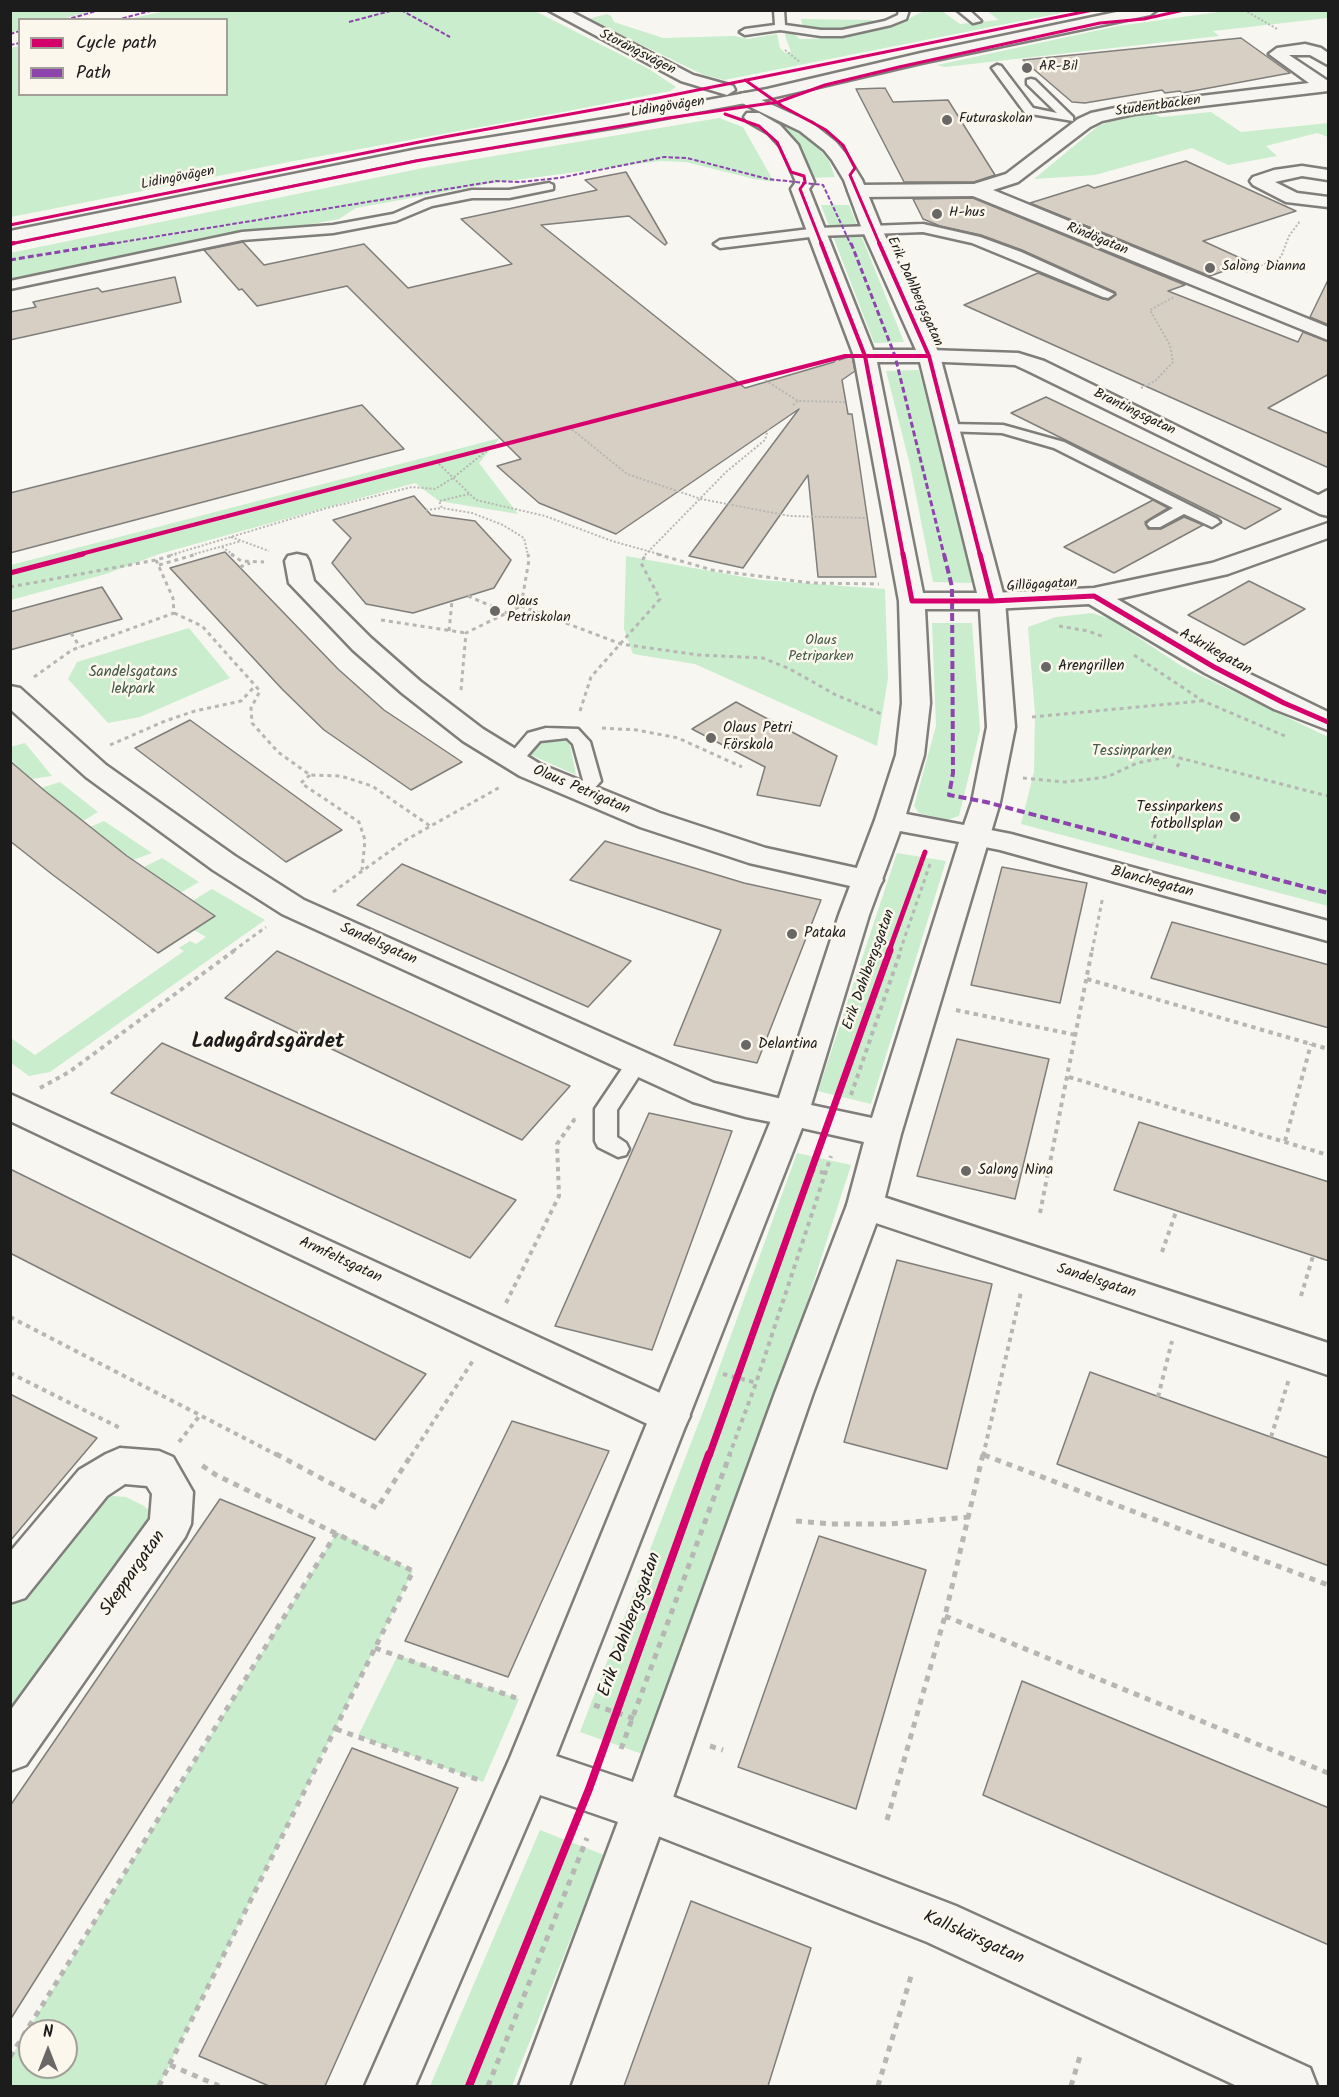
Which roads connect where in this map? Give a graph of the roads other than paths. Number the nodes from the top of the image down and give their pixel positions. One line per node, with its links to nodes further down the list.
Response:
1 (555, 10): 12 (street, Storängsvägen)
2 (779, 10): 8 (lane)
3 (904, 10): 8 (lane)
4 (962, 10): 7 (lane)
5 (1117, 10): 16 (street, Lidingövägen)
6 (1150, 10): 17 (street, Lidingövägen)
7 (976, 21)
8 (780, 27): 9 (lane)
9 (745, 32)
10 (1329, 60): 14 (street, Studentbacken)
11 (997, 68): 18 (lane)
12 (687, 78): 15 (street, Storängsvägen); 16 (street, Storängsvägen)
13 (1031, 82): 18 (lane)
14 (1327, 87): 19 (street, Studentbacken)
15 (708, 94): 16 (street, Storängsvägen); 26 (street, Lidingövägen)
16 (726, 96): 17 (street, Lidingövägen); 22 (street, Erik Dahlbergsgatan); 29 (street, Lidingövägen)
17 (746, 98): 23 (street, Erik Dahlbergsgatan)
18 (1065, 118): 19 (lane)
19 (1083, 123): 24 (street, Studentbacken)
20 (1329, 176): 25 (street)
21 (549, 187): 31 (lane)
22 (805, 190): 23 (street, Rindögatan); 28 (street, Erik Dahlbergsgatan)
23 (856, 190): 24 (street, Rindögatan); 27 (street, Erik Dahlbergsgatan)
24 (976, 190): 33 (street, Rindögatan)
25 (1329, 202)
26 (10, 230)
27 (872, 230): 28 (lane); 32 (lane); 35 (street, Erik Dahlbergsgatan)
28 (818, 232): 30 (lane); 34 (street, Erik Dahlbergsgatan)
29 (10, 237)
30 (720, 244)
31 (10, 285)
32 (1108, 294)
33 (1329, 334)
34 (865, 356): 35 (street, Brantingsgatan); 44 (street, Erik Dahlbergsgatan)
35 (929, 356): 36 (street, Erik Dahlbergsgatan); 37 (street, Brantingsgatan)
36 (948, 428): 38 (lane); 45 (street, Erik Dahlbergsgatan)
37 (1324, 502)
38 (1184, 508): 39 (lane); 40 (lane)
39 (1212, 522)
40 (1155, 524)
41 (1329, 530): 43 (street, Gillögagatan)
42 (297, 561): 48 (street, Olaus Petrigatan)
43 (1094, 596): 45 (street, Gillögagatan); 47 (street, Askrikegatan)
44 (912, 601): 45 (street, Gillögagatan); 50 (street, Erik Dahlbergsgatan)
45 (992, 601): 51 (street, Erik Dahlbergsgatan)
46 (21, 686): 54 (street, Sandelsgatan)
47 (1329, 722)
48 (522, 765): 49 (street, Olaus Petrigatan); 49 (lane)
49 (581, 792): 52 (street, Olaus Petrigatan)
50 (891, 820): 51 (street, Blanchegatan); 52 (street, Erik Dahlbergsgatan)
51 (975, 836): 53 (street, Blanchegatan); 57 (street, Erik Dahlbergsgatan)
52 (868, 880): 56 (street, Erik Dahlbergsgatan)
53 (1329, 931)
54 (637, 1062): 56 (street, Sandelsgatan); 58 (lane)
55 (24, 1098): 61 (street, Armfeltsgatan)
56 (823, 1111): 57 (street, Sandelsgatan); 61 (street, Erik Dahlbergsgatan)
57 (884, 1134): 59 (street, Erik Dahlbergsgatan)
58 (618, 1149)
59 (865, 1205): 60 (street, Sandelsgatan); 65 (street, Erik Dahlbergsgatan)
60 (1329, 1359)
61 (670, 1416): 64 (street, Erik Dahlbergsgatan)
62 (10, 1584): 63 (street, Skeppargatan)
63 (10, 1749)
64 (528, 1769): 65 (street, Kallskärsgatan); 66 (street, Erik Dahlbergsgatan)
65 (646, 1809): 67 (street, Erik Dahlbergsgatan); 68 (street, Kallskärsgatan)
66 (390, 2086)
67 (544, 2086)
68 (1292, 2086)

